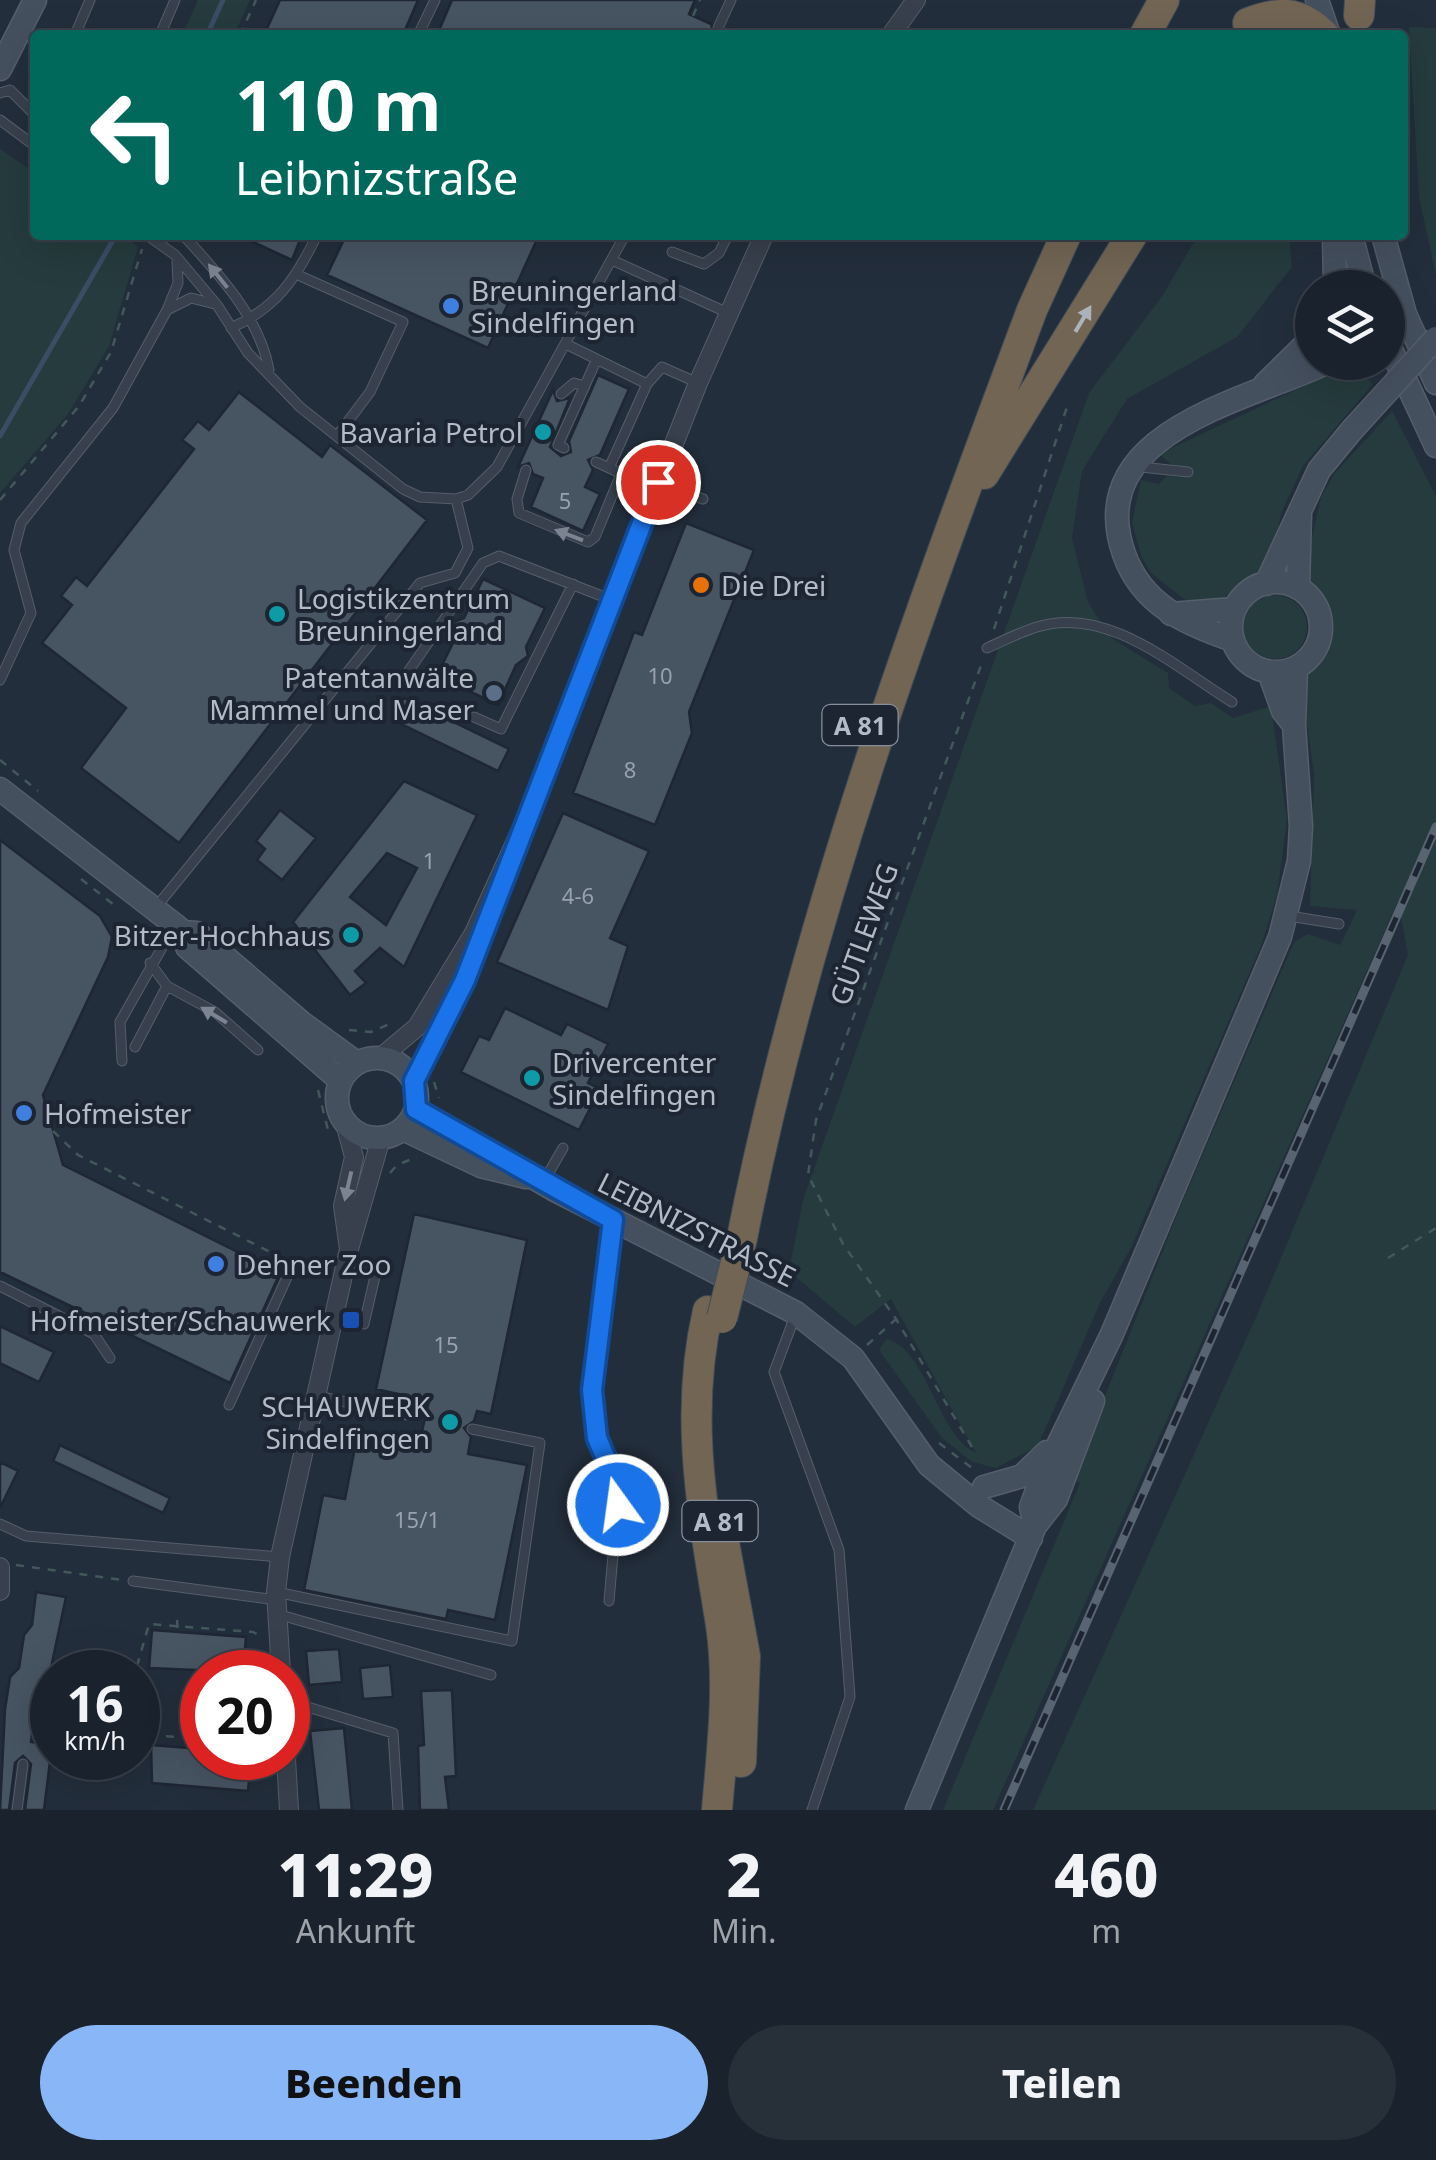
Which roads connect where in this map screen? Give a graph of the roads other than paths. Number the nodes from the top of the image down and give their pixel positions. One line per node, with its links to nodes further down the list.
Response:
1 (35, 0): 20 (street)
2 (90, 0): 12 (lane)
3 (175, 0): 13 (lane)
4 (435, 0): 14 (lane)
5 (731, 0): 11 (lane)
6 (916, 0): 15 (street)
7 (1164, 0): 16 (highway)
8 (1182, 0): 17 (highway)
9 (1317, 0): 19 (street)
10 (1250, 19): 18 (highway)
11 (718, 28)
12 (77, 30)
13 (162, 30)
14 (420, 30)
15 (895, 30)
16 (1148, 30)
17 (1167, 30)
18 (1318, 30)
19 (1325, 30)
20 (0, 70)
21 (0, 93): 22 (lane)
22 (30, 110)
23 (0, 120): 24 (lane)
24 (30, 142)
25 (154, 240): 38 (lane)
26 (182, 240): 38 (lane)
27 (189, 240): 48 (lane, one-way to 27)
28 (314, 240): 43 (lane)
29 (623, 240): 40 (lane)
30 (726, 240): 39 (lane)
31 (762, 240): 46 (street)
32 (1044, 240): 112 (highway, A 81)
33 (1064, 240): 78 (highway, A 81)
34 (1129, 240): 78 (highway, one-way to 34)
35 (1334, 240): 41 (street)
36 (1353, 240): 42 (street)
37 (1385, 240): 47 (street)
38 (171, 252): 44 (lane); 45 (lane)
39 (672, 252)
40 (614, 261): 46 (lane); 51 (lane)
41 (1335, 270)
42 (1361, 270)
43 (298, 275): 48 (lane); 65 (lane)
44 (217, 305): 45 (lane); 49 (lane)
45 (167, 310): 89 (lane)
46 (728, 313): 58 (street)
47 (1406, 314): 50 (street); 59 (street)
48 (249, 320): 49 (lane); 54 (lane)
49 (231, 328): 54 (lane)
50 (1436, 342): 77 (street, bridge)
51 (566, 344): 53 (lane); 76 (lane)
52 (1295, 354): 62 (street)
53 (596, 361): 60 (lane); 61 (lane)
54 (269, 371): 65 (lane)
55 (1295, 375): 62 (street)
56 (1394, 380): 64 (street)
57 (1404, 380): 64 (street)
58 (698, 383): 60 (lane); 74 (street)
59 (1436, 383)
60 (647, 384): 70 (lane)
61 (585, 386): 63 (lane); 67 (lane)
62 (1254, 392): 69 (street)
63 (560, 394)
64 (1419, 413): 66 (street)
65 (337, 436): 76 (lane)
66 (1436, 446)
67 (564, 448)
68 (596, 462): 70 (lane)
69 (1134, 464): 72 (lane); 84 (street)
70 (609, 468): 73 (lane)
71 (526, 470): 73 (lane, one-way to 71)
72 (1188, 472)
73 (622, 474): 74 (lane)
74 (656, 485): 75 (lane); 82 (street)
75 (703, 498)
76 (456, 499): 96 (lane)
77 (1300, 510): 80 (street); 81 (street)
78 (946, 536): 112 (highway, A 81)
79 (573, 584): 82 (lane); 90 (lane); 92 (lane)
80 (1266, 584): 81 (street); 83 (street)
81 (1298, 588): 87 (street)
82 (612, 600): 95 (street)
83 (1234, 610): 84 (street); 85 (street)
84 (1171, 614): 85 (street)
85 (1233, 640): 88 (street)
86 (987, 648): 91 (lane)
87 (1296, 668): 88 (street); 93 (street)
88 (1269, 672): 93 (street)
89 (0, 680)
90 (399, 685)
91 (1232, 702)
92 (474, 717)
93 (1294, 726): 97 (street)
94 (0, 789): 96 (street)
95 (515, 844): 105 (street); 106 (street)
96 (154, 909): 99 (street)
97 (1286, 916): 98 (lane); 119 (street)
98 (1339, 924)
99 (179, 929): 100 (lane); 105 (street)
100 (150, 963): 101 (lane); 104 (lane)
101 (166, 986): 102 (lane); 103 (lane, one-way to 101)
102 (135, 1047)
103 (258, 1050)
104 (122, 1061)
105 (349, 1071): 106 (street); 108 (street)
106 (414, 1081): 107 (street)
107 (400, 1125): 108 (street); 110 (street, LEIBNIZSTRASSE); 113 (street)
108 (337, 1127): 113 (street, one-way to 113)
109 (562, 1148): 110 (lane)
110 (538, 1181): 111 (street, LEIBNIZSTRASSE)
111 (613, 1220): 116 (street, LEIBNIZSTRASSE); 134 (lane)
112 (734, 1234): 117 (highway, A 81, bridge)
113 (347, 1257): 118 (lane); 121 (street)
114 (293, 1264): 122 (lane)
115 (0, 1286): 120 (lane)
116 (796, 1313): 126 (street, LEIBNIZSTRASSE); 146 (lane)
117 (715, 1315): 144 (highway, A 81); 145 (highway, A 81)
118 (364, 1324)
119 (1112, 1334): 124 (street); 129 (street)
120 (110, 1358)
121 (317, 1396): 123 (lane); 130 (street)
122 (229, 1405)
123 (408, 1416)
124 (1071, 1416): 127 (street); 129 (street)
125 (472, 1429): 135 (lane)
126 (943, 1476): 127 (street); 129 (street, LEIBNIZSTRASSE)
127 (984, 1487): 129 (street)
128 (0, 1524): 130 (lane)
129 (1033, 1532): 147 (street)
130 (280, 1557): 135 (street)
131 (3, 1565): 133 (street)
132 (134, 1581): 135 (lane)
133 (0, 1591)
134 (609, 1600)
135 (277, 1602): 136 (street); 137 (lane)
136 (280, 1650)
137 (491, 1675)
138 (310, 1708): 143 (lane)
139 (23, 1764): 141 (lane)
140 (287, 1780): 142 (street)
141 (17, 1810)
142 (289, 1810)
143 (398, 1810)
144 (717, 1810)
145 (738, 1810)
146 (812, 1810)
147 (917, 1810)

